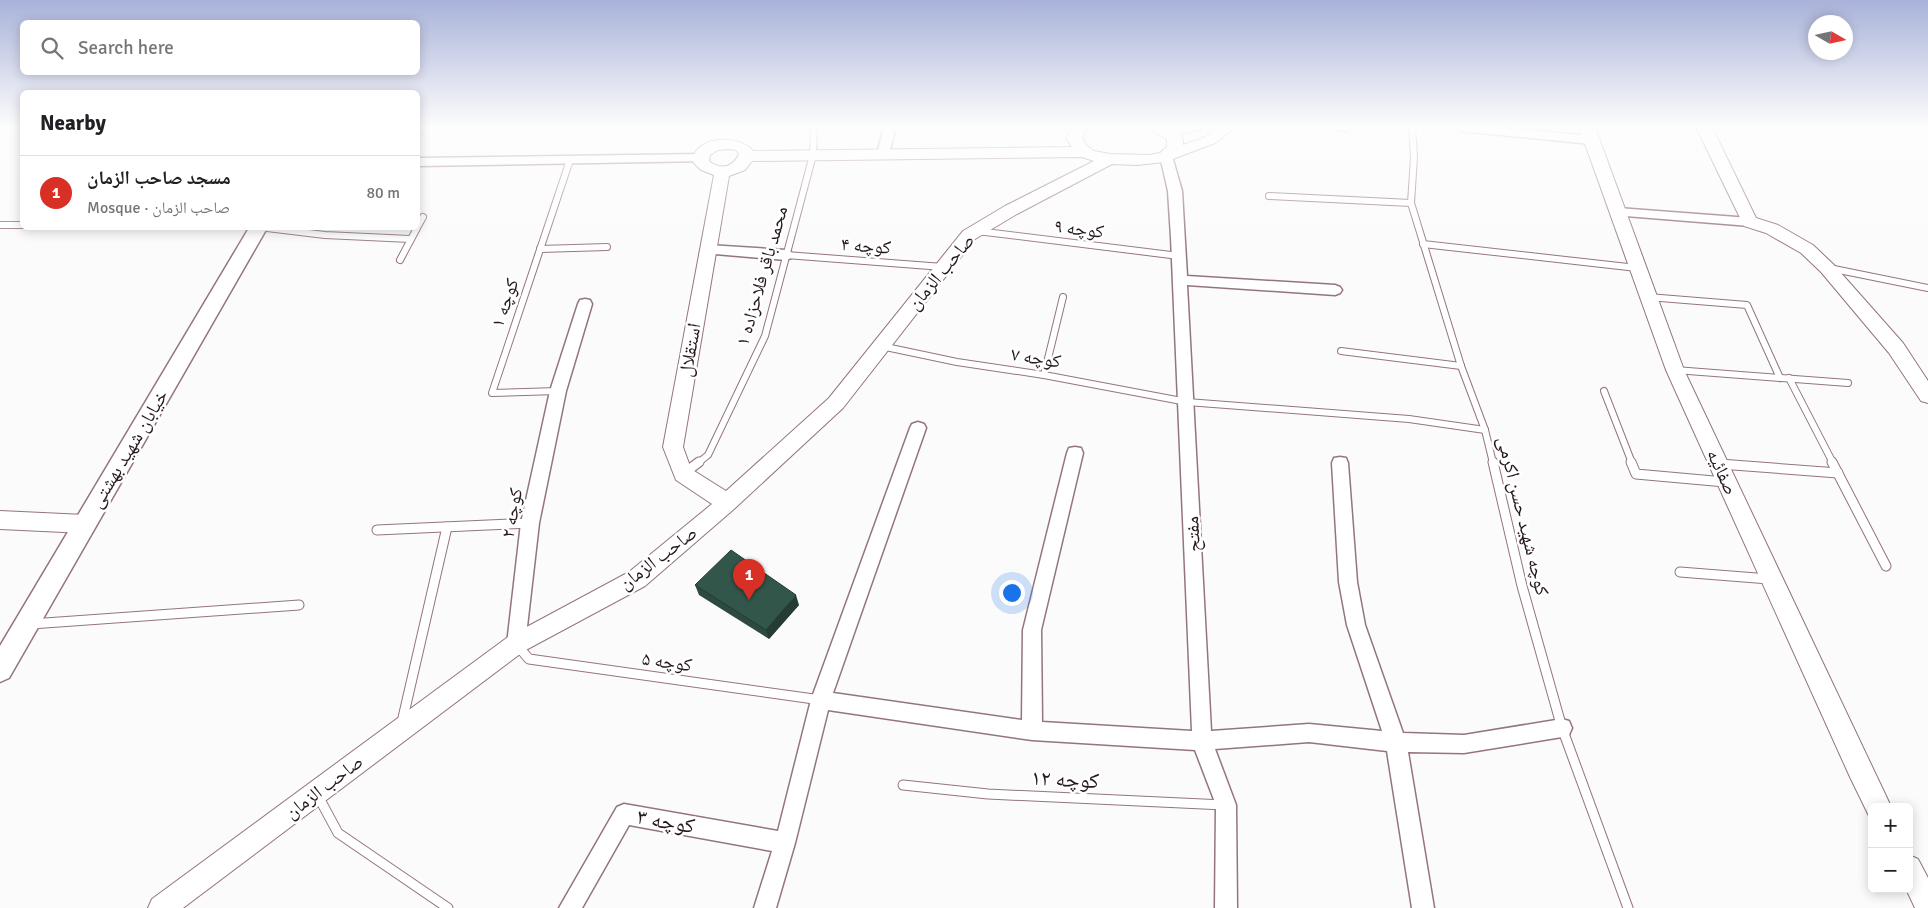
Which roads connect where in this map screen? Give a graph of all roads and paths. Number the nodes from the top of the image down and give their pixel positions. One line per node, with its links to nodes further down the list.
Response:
1 (567, 169): 26 (lane, کوچه ۱)
2 (709, 169): 10 (street)
3 (735, 169): 10 (street)
4 (809, 169): 28 (lane, محمد باقر فلاحزاده ۱)
5 (1089, 169): 22 (street, صاحب الزمان)
6 (1169, 169): 29 (street, مفتح)
7 (1413, 169): 12 (lane, کوچه شهید حسن اکرمی)
8 (1602, 169): 13 (street, صفائیه)
9 (1725, 169): 16 (street)
10 (722, 172): 27 (street, استقلال)
11 (1269, 196): 12 (lane)
12 (1411, 203): 24 (lane, کوچه شهید حسن اکرمی)
13 (1618, 212): 16 (street); 32 (street, صفائیه)
14 (423, 217): 15 (lane)
15 (420, 222)
16 (1750, 222): 33 (street)
17 (0, 225): 18 (lane)
18 (20, 225)
19 (257, 230): 62 (main road, خیابان شهید بهشتی)
20 (284, 230): 23 (lane)
21 (415, 230): 23 (lane)
22 (976, 231): 29 (lane, کوچه ۹); 31 (street, صاحب الزمان)
23 (410, 239): 30 (lane)
24 (1423, 244): 32 (lane); 42 (lane, کوچه شهید حسن اکرمی)
25 (607, 247): 26 (lane)
26 (540, 249): 48 (lane, کوچه ۱)
27 (708, 250): 28 (street); 57 (street, استقلال)
28 (786, 255): 31 (lane, کوچه ۴); 57 (lane, محمد باقر فلاحزاده ۱)
29 (1179, 256): 34 (street, مفتح)
30 (400, 260)
31 (943, 267): 40 (street, صاحب الزمان)
32 (1638, 268): 38 (street, صفائیه)
33 (1827, 268): 35 (lane); 50 (street)
34 (1180, 280): 36 (street); 51 (street, مفتح)
35 (1928, 288)
36 (1335, 290)
37 (1063, 297): 44 (lane)
38 (1648, 297): 43 (street, صفائیه); 45 (lane)
39 (586, 304): 48 (street, کوچه ۲)
40 (880, 346): 44 (lane, کوچه ۷); 59 (street, صاحب الزمان)
41 (1341, 351): 42 (lane)
42 (1461, 366): 53 (lane, کوچه شهید حسن اکرمی)
43 (1675, 370): 45 (lane); 56 (street, صفائیه)
44 (1044, 375): 51 (lane, کوچه ۷)
45 (1780, 378): 46 (lane)
46 (1789, 378): 47 (lane); 58 (lane)
47 (1848, 383)
48 (558, 391): 61 (street, کوچه ۲)
49 (1604, 391): 56 (lane)
50 (1928, 396)
51 (1187, 402): 53 (lane, کوچه ۷); 76 (street, مفتح)
52 (918, 428): 72 (street)
53 (1485, 430): 73 (lane, کوچه شهید حسن اکرمی)
54 (1074, 453): 75 (street)
55 (1340, 464): 77 (street)
56 (1722, 473): 58 (lane); 67 (street, صفائیه)
57 (683, 474): 59 (street)
58 (1838, 474): 65 (lane)
59 (727, 503): 70 (street, صاحب الزمان)
60 (0, 520): 62 (street)
61 (530, 523): 63 (lane); 70 (street, کوچه ۲)
62 (85, 524): 69 (main road, خیابان شهید بهشتی)
63 (447, 527): 64 (lane); 74 (lane)
64 (377, 530)
65 (1886, 566)
66 (1680, 572): 67 (lane)
67 (1771, 579): 80 (street, صفائیه)
68 (299, 605): 69 (lane)
69 (26, 624): 71 (main road, خیابان شهید بهشتی)
70 (516, 644): 72 (lane, کوچه ۵); 74 (street, صاحب الزمان)
71 (0, 670)
72 (821, 700): 75 (street); 82 (street)
73 (1562, 728): 77 (street); 91 (lane, کوچه شهید حسن اکرمی)
74 (400, 729): 79 (street, صاحب الزمان)
75 (1032, 730): 76 (street)
76 (1202, 741): 77 (street); 81 (street, مفتح)
77 (1396, 742): 90 (street)
78 (903, 784): 81 (lane, کوچه ۱۲)
79 (316, 793): 85 (street, صاحب الزمان); 86 (lane)
80 (1876, 803)
81 (1226, 805): 89 (street, مفتح)
82 (785, 843): 87 (street, کوچه ۳); 88 (street)
83 (1913, 876): 84 (street)
84 (1928, 906)
85 (161, 908)
86 (448, 908)
87 (570, 908)
88 (765, 908)
89 (1226, 908)
90 (1423, 908)
91 (1628, 908)

